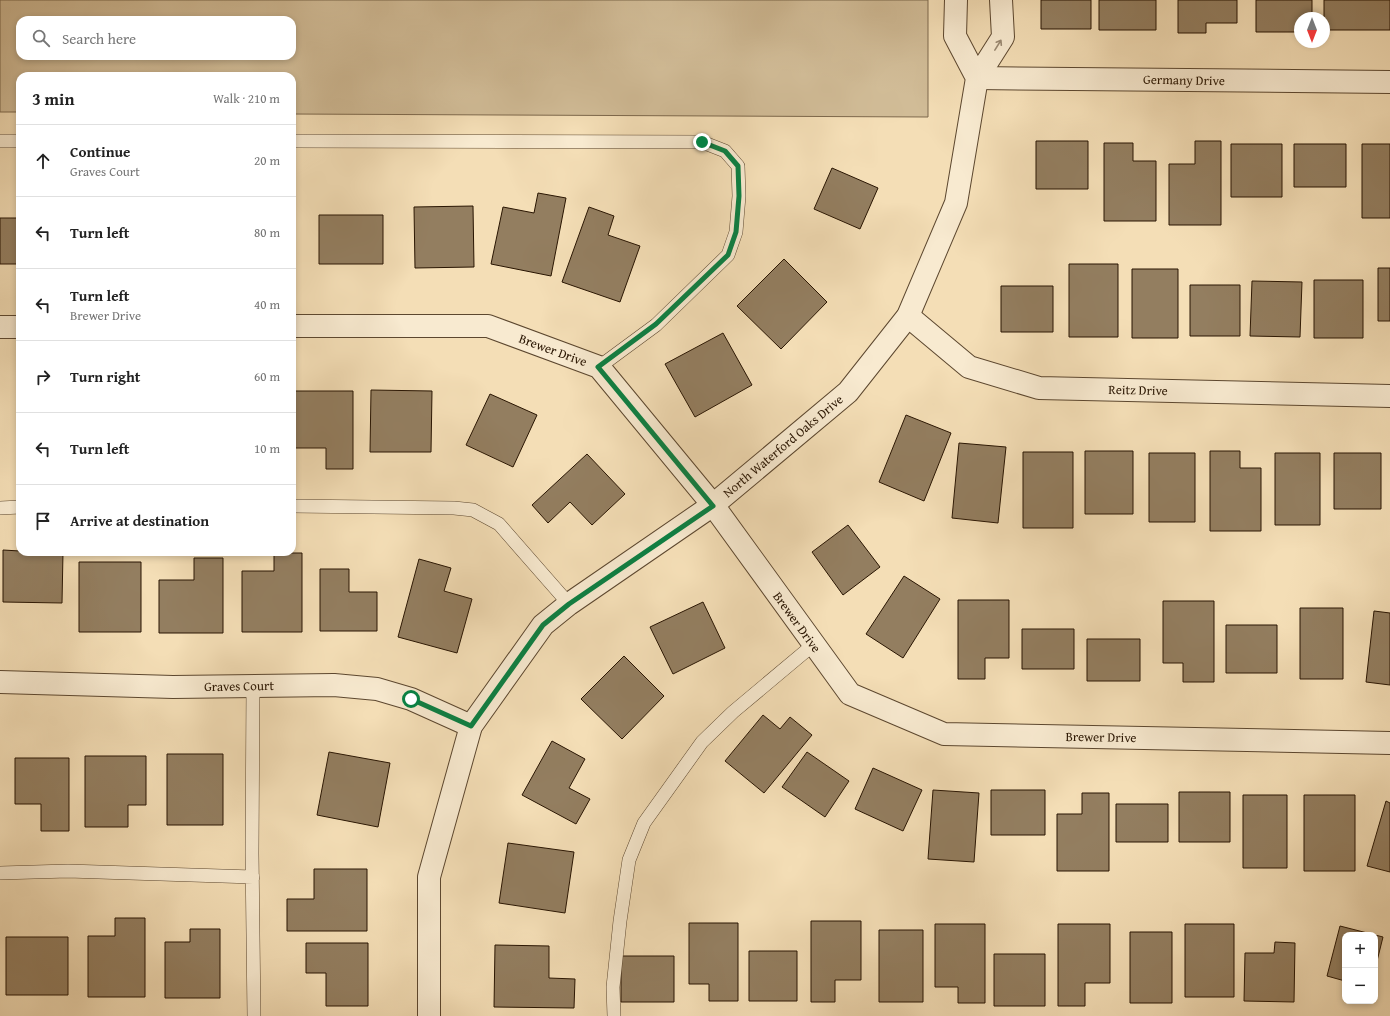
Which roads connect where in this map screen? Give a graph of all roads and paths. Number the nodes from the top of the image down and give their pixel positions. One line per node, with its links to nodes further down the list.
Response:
1 (956, 0): 3 (street)
2 (1001, 0): 3 (street, North Waterford Oaks Drive, one-way to 2)
3 (977, 78): 4 (street, Germany Drive); 8 (street, North Waterford Oaks Drive)
4 (1390, 82)
5 (0, 141): 6 (lane)
6 (16, 141)
7 (296, 141): 12 (lane)
8 (908, 316): 13 (street, Reitz Drive); 15 (street, North Waterford Oaks Drive)
9 (296, 326): 12 (street, Brewer Drive)
10 (0, 327): 11 (street)
11 (16, 327)
12 (598, 367): 15 (street, Brewer Drive)
13 (1390, 396)
14 (296, 506): 18 (lane)
15 (713, 506): 18 (street, North Waterford Oaks Drive); 19 (street, Brewer Drive)
16 (16, 507): 17 (lane)
17 (0, 508)
18 (569, 604): 22 (street, North Waterford Oaks Drive)
19 (813, 645): 23 (street, Brewer Drive); 28 (lane)
20 (0, 682): 21 (street, Graves Court)
21 (253, 686): 22 (street, Graves Court); 25 (lane)
22 (471, 726): 27 (street, North Waterford Oaks Drive)
23 (1390, 743)
24 (0, 873): 25 (lane)
25 (253, 877): 26 (lane)
26 (254, 1016)
27 (429, 1016)
28 (614, 1016)

